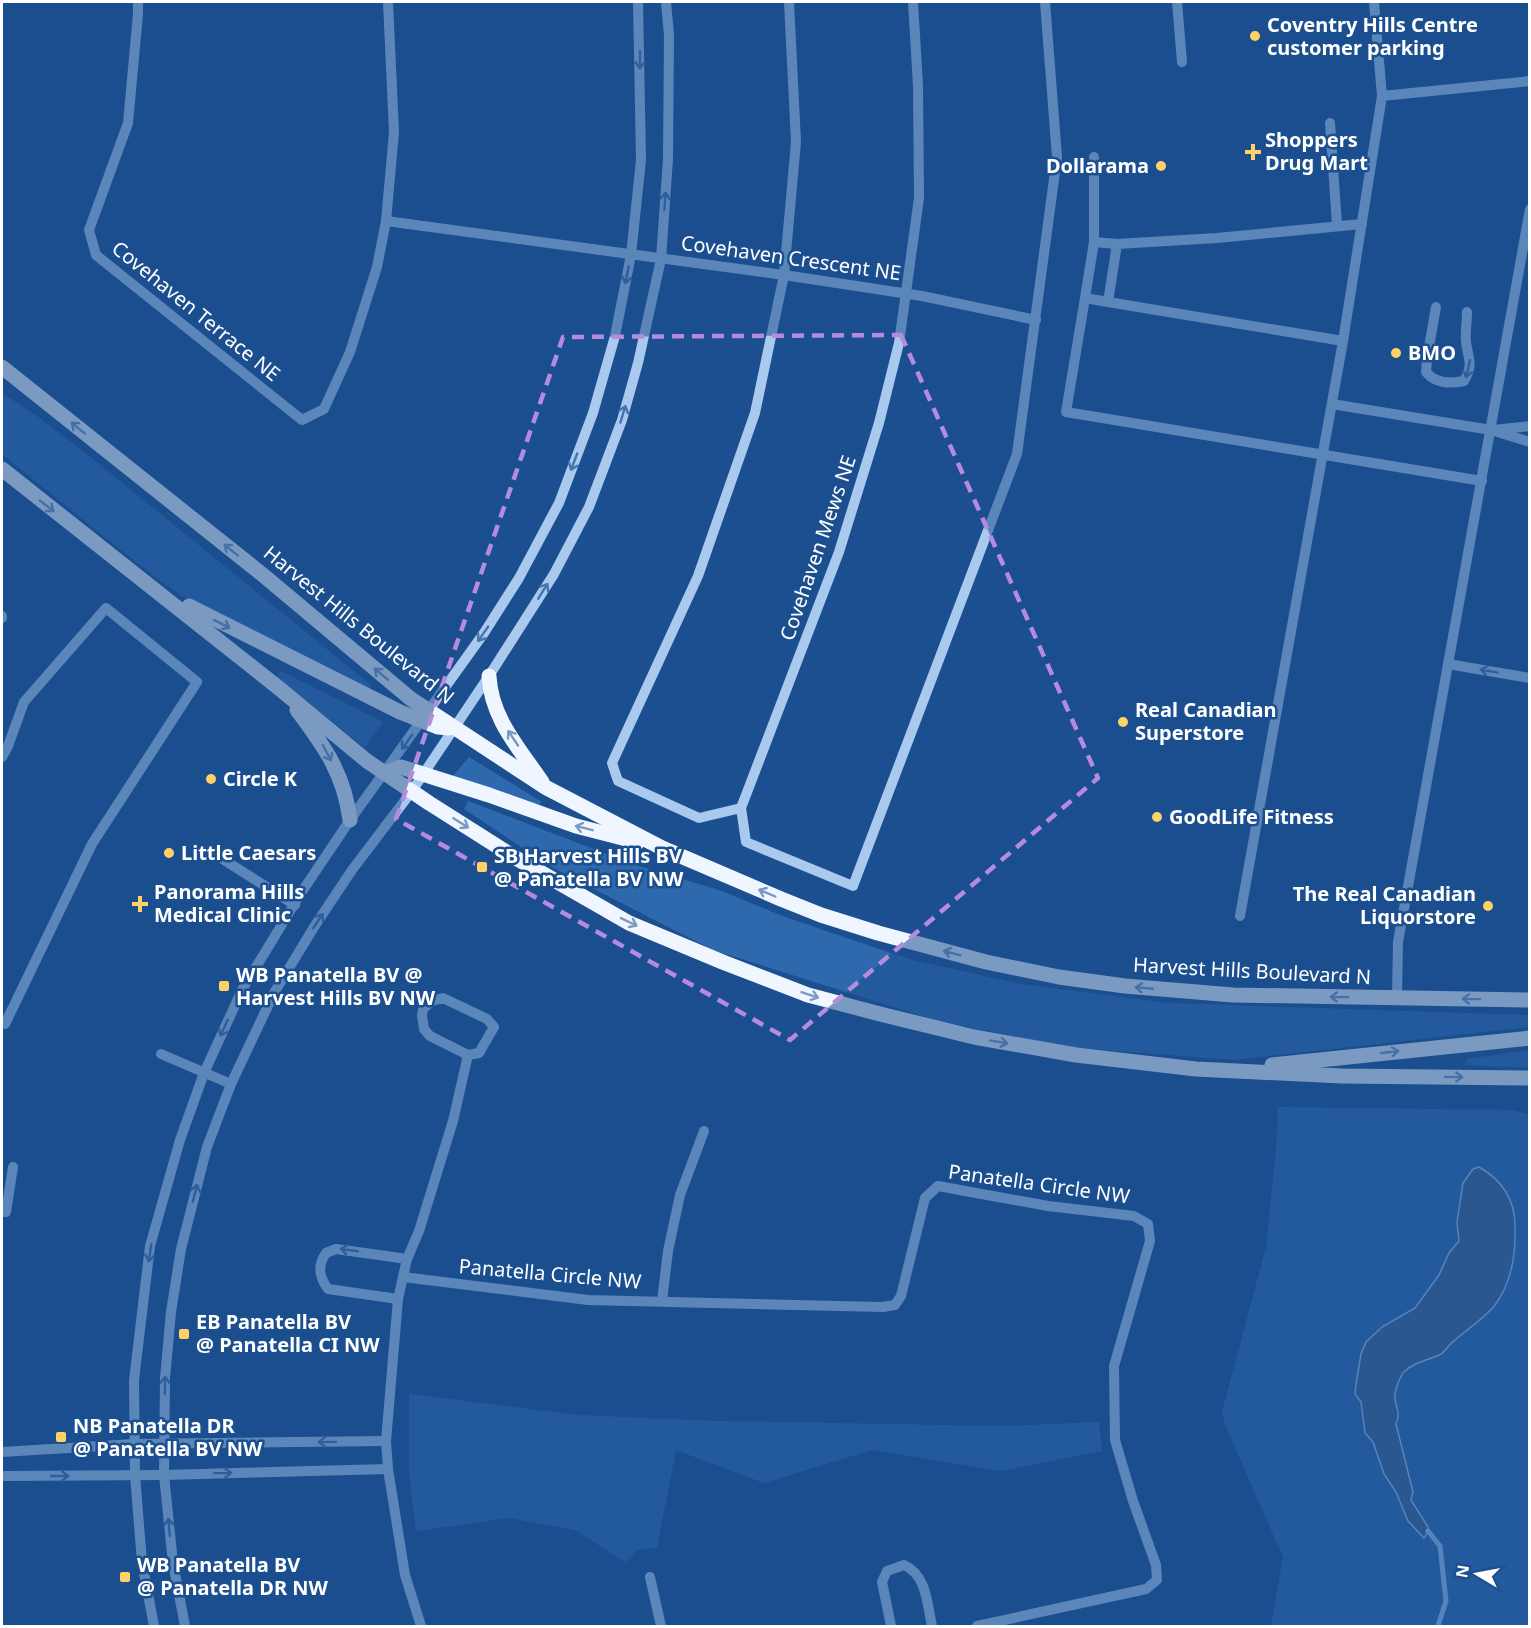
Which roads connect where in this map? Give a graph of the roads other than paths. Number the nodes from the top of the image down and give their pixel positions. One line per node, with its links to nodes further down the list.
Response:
1 (138, 2): 16 (street, Covehaven Terrace NE)
2 (388, 2): 16 (street, Covehaven Terrace NE)
3 (638, 2): 22 (street, one-way to 22)
4 (666, 2): 23 (street, one-way to 4)
5 (789, 2): 24 (street)
6 (913, 2): 27 (street, Covehaven Crescent NE)
7 (1045, 2): 32 (street)
8 (1177, 2): 10 (street)
9 (1374, 2): 12 (street)
10 (1182, 62)
11 (1530, 81): 12 (street)
12 (1382, 96): 17 (street)
13 (1330, 123): 18 (street)
14 (1094, 156): 20 (street)
15 (1530, 209): 19 (street)
16 (386, 221): 22 (street)
17 (1362, 224): 18 (street); 33 (street)
18 (1337, 225): 21 (street)
19 (1527, 237): 25 (street)
20 (1094, 242): 21 (street); 28 (street)
21 (1116, 244): 29 (street)
22 (631, 255): 23 (street, Covehaven Crescent NE); 49 (street, one-way to 49)
23 (661, 259): 24 (street, Covehaven Crescent NE); 46 (street, one-way to 23)
24 (784, 275): 27 (street, Covehaven Crescent NE); 56 (street)
25 (1517, 279): 26 (street); 39 (street)
26 (1530, 281)
27 (906, 294): 32 (street); 56 (street, Covehaven Mews NE)
28 (1085, 298): 29 (street); 41 (street)
29 (1108, 302): 33 (street)
30 (1436, 307): 34 (street)
31 (1467, 312): 35 (street, one-way to 35)
32 (1036, 320): 56 (street)
33 (1343, 341): 37 (street)
34 (1429, 347)
35 (1427, 360)
36 (6, 372): 49 (main road, Harvest Hills Boulevard N, one-way to 36)
37 (1332, 404): 39 (street); 41 (street)
38 (1530, 426): 39 (street)
39 (1491, 430): 40 (street); 43 (street)
40 (1530, 442)
41 (1322, 454): 43 (street); 61 (street)
42 (2, 469): 44 (main road, one-way to 44)
43 (1482, 481): 45 (street)
44 (152, 586): 48 (main road); 49 (main road, one-way to 49)
45 (1448, 664): 47 (street, one-way to 45); 62 (street)
46 (489, 676): 50 (street); 54 (main road, one-way to 46)
47 (1530, 678)
48 (280, 689): 52 (main road); 57 (main road, one-way to 57)
49 (424, 715): 50 (main road); 52 (street, one-way to 52)
50 (455, 728): 53 (street); 54 (main road, Harvest Hills Boulevard N)
51 (2, 757): 64 (street)
52 (385, 773): 53 (main road); 55 (main road); 57 (street)
53 (424, 773): 55 (street); 58 (main road, one-way to 53)
54 (545, 787): 58 (main road, Harvest Hills Boulevard N)
55 (412, 791): 68 (main road, one-way to 68); 72 (street, one-way to 55)
56 (741, 808)
57 (350, 820): 60 (street)
58 (662, 848): 62 (main road, Harvest Hills Boulevard N, one-way to 58)
59 (210, 851): 60 (street)
60 (295, 905): 69 (street, one-way to 69)
61 (1240, 916)
62 (1397, 998): 63 (main road, Harvest Hills Boulevard N, one-way to 62)
63 (1530, 1000)
64 (2, 1022)
65 (1530, 1038): 68 (main road, one-way to 65)
66 (161, 1054): 69 (street)
67 (468, 1055): 67 (street); 77 (street)
68 (1228, 1070): 70 (main road, one-way to 70)
69 (204, 1073): 72 (street); 82 (street, one-way to 82)
70 (1484, 1077): 71 (main road); 73 (main road)
71 (1530, 1078)
72 (231, 1084): 83 (street, one-way to 72)
73 (1530, 1088)
74 (704, 1131): 80 (street)
75 (13, 1167): 76 (street)
76 (2, 1212)
77 (407, 1259): 78 (street); 79 (street, one-way to 79)
78 (404, 1277): 79 (street); 80 (street, Panatella Circle NW)
79 (398, 1299): 81 (street)
80 (662, 1301): 96 (street, Panatella Circle NW)
81 (386, 1441): 83 (street, one-way to 83); 85 (street)
82 (134, 1444): 83 (street); 84 (street); 88 (street)
83 (165, 1444): 86 (street)
84 (2, 1452)
85 (388, 1469): 86 (street, one-way to 85); 92 (street)
86 (164, 1475): 88 (street); 91 (street, one-way to 86)
87 (2, 1476): 88 (street, one-way to 88)
88 (135, 1476): 90 (street)
89 (650, 1577): 93 (street)
90 (154, 1626)
91 (185, 1626)
92 (421, 1626)
93 (661, 1626)
94 (891, 1626): 95 (street)
95 (932, 1626)
96 (977, 1626)

